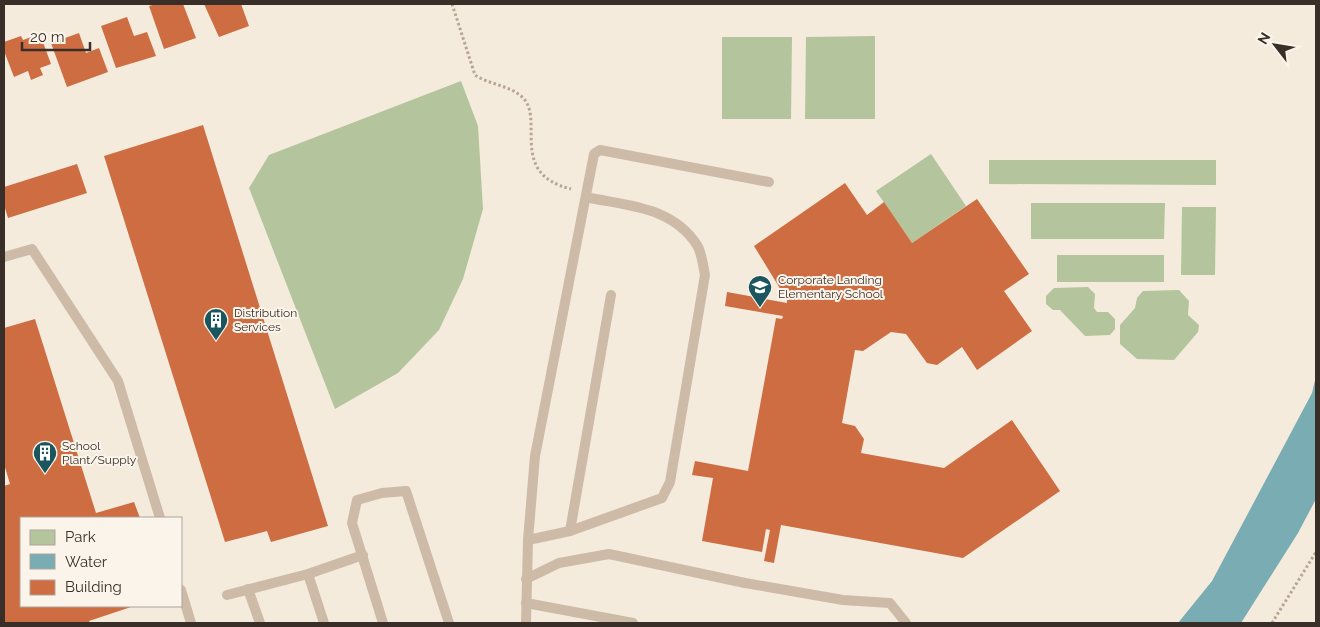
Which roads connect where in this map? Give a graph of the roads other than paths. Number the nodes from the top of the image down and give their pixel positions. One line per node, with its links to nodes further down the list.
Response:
1 (769, 182): 2 (lane)
2 (587, 192): 6 (lane); 7 (lane)
3 (4, 257): 5 (lane)
4 (611, 295): 6 (lane)
5 (160, 517)
6 (570, 531): 7 (lane)
7 (528, 540): 10 (lane)
8 (363, 555): 9 (lane); 18 (lane); 19 (lane)
9 (308, 574): 11 (lane); 17 (lane)
10 (526, 579): 14 (lane); 22 (lane)
11 (248, 590): 13 (lane); 16 (lane)
12 (182, 593): 15 (lane)
13 (227, 595)
14 (526, 603): 20 (lane); 21 (lane)
15 (191, 623)
16 (260, 623)
17 (324, 623)
18 (383, 623)
19 (449, 623)
20 (526, 623)
21 (633, 623)
22 (906, 623)

